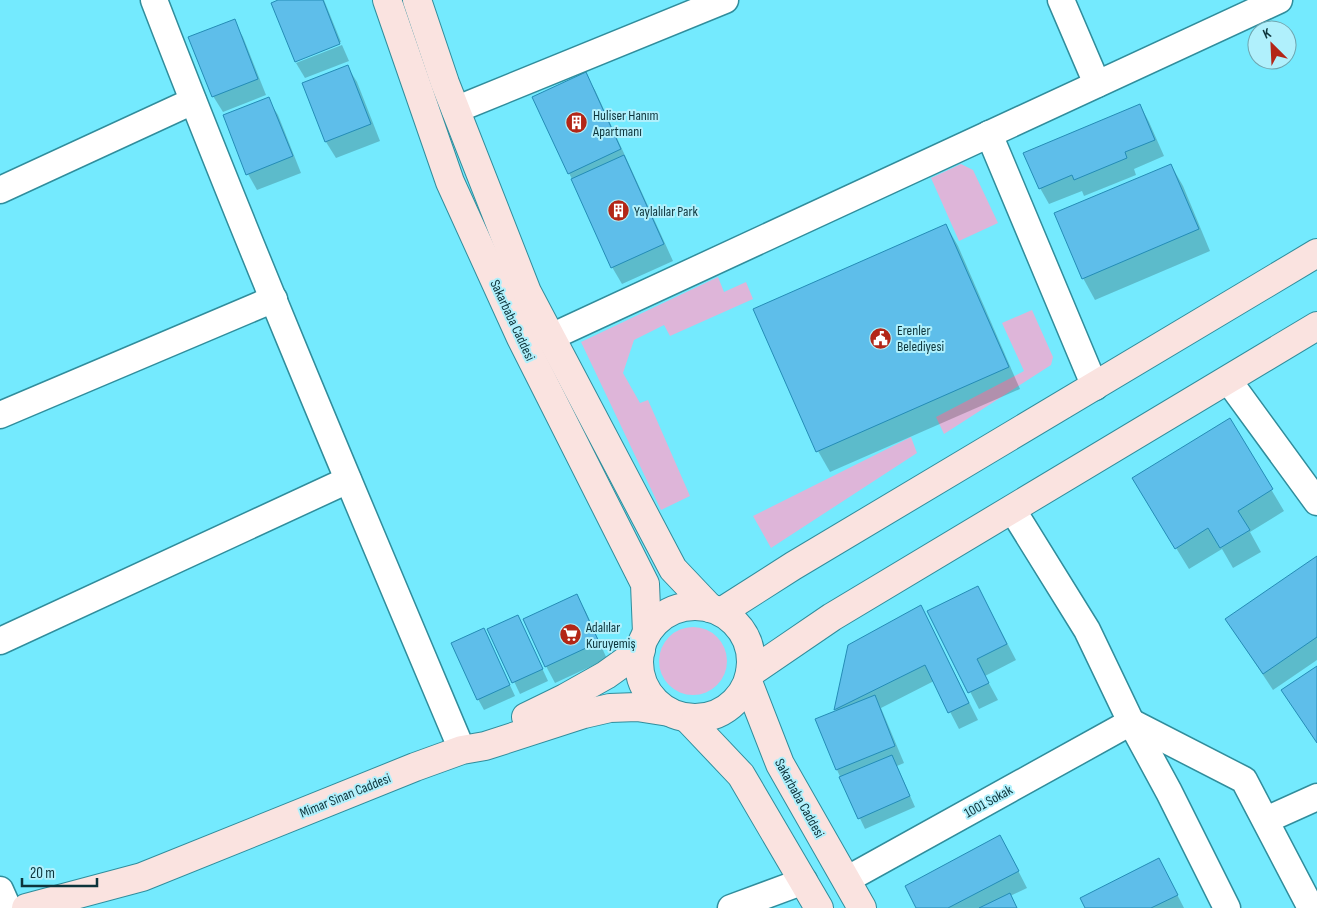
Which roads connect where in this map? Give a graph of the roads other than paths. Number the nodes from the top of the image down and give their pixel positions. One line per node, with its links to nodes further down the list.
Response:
1 (154, 0): 9 (street)
2 (387, 0): 25 (main road, Sakarbaba Caddesi)
3 (417, 0): 10 (main road, Sakarbaba Caddesi)
4 (725, 0): 7 (street)
5 (1061, 0): 8 (street)
6 (1279, 0): 8 (street)
7 (684, 8): 10 (street)
8 (1097, 84): 11 (street)
9 (193, 102): 12 (street); 14 (street)
10 (455, 110): 16 (main road, Sakarbaba Caddesi)
11 (989, 134): 16 (street); 18 (street)
12 (0, 190)
13 (1317, 253): 18 (main road)
14 (274, 299): 19 (street); 20 (street)
15 (1317, 326): 17 (main road)
16 (551, 337): 23 (main road, Sakarbaba Caddesi)
17 (1228, 380): 21 (street); 22 (main road)
18 (1095, 387): 23 (main road)
19 (0, 415)
20 (348, 480): 24 (street); 29 (street)
21 (1317, 502)
22 (1012, 509): 26 (main road); 28 (street)
23 (716, 610): 25 (main road); 26 (main road)
24 (0, 641)
25 (644, 642): 27 (main road); 29 (main road)
26 (749, 678): 27 (main road); 32 (main road, Sakarbaba Caddesi)
27 (678, 715): 29 (main road, Mimar Sinan Caddesi); 33 (main road)
28 (1131, 722): 31 (street); 32 (street, 1001 Sokak); 40 (street)
29 (462, 750): 36 (main road, Mimar Sinan Caddesi)
30 (1317, 797): 31 (street)
31 (1266, 820): 41 (street)
32 (846, 880): 39 (main road, Sakarbaba Caddesi)
33 (804, 881): 37 (street); 38 (main road)
34 (0, 890): 35 (street)
35 (8, 908)
36 (26, 908)
37 (731, 908)
38 (819, 908)
39 (862, 908)
40 (1227, 908)
41 (1311, 908)

